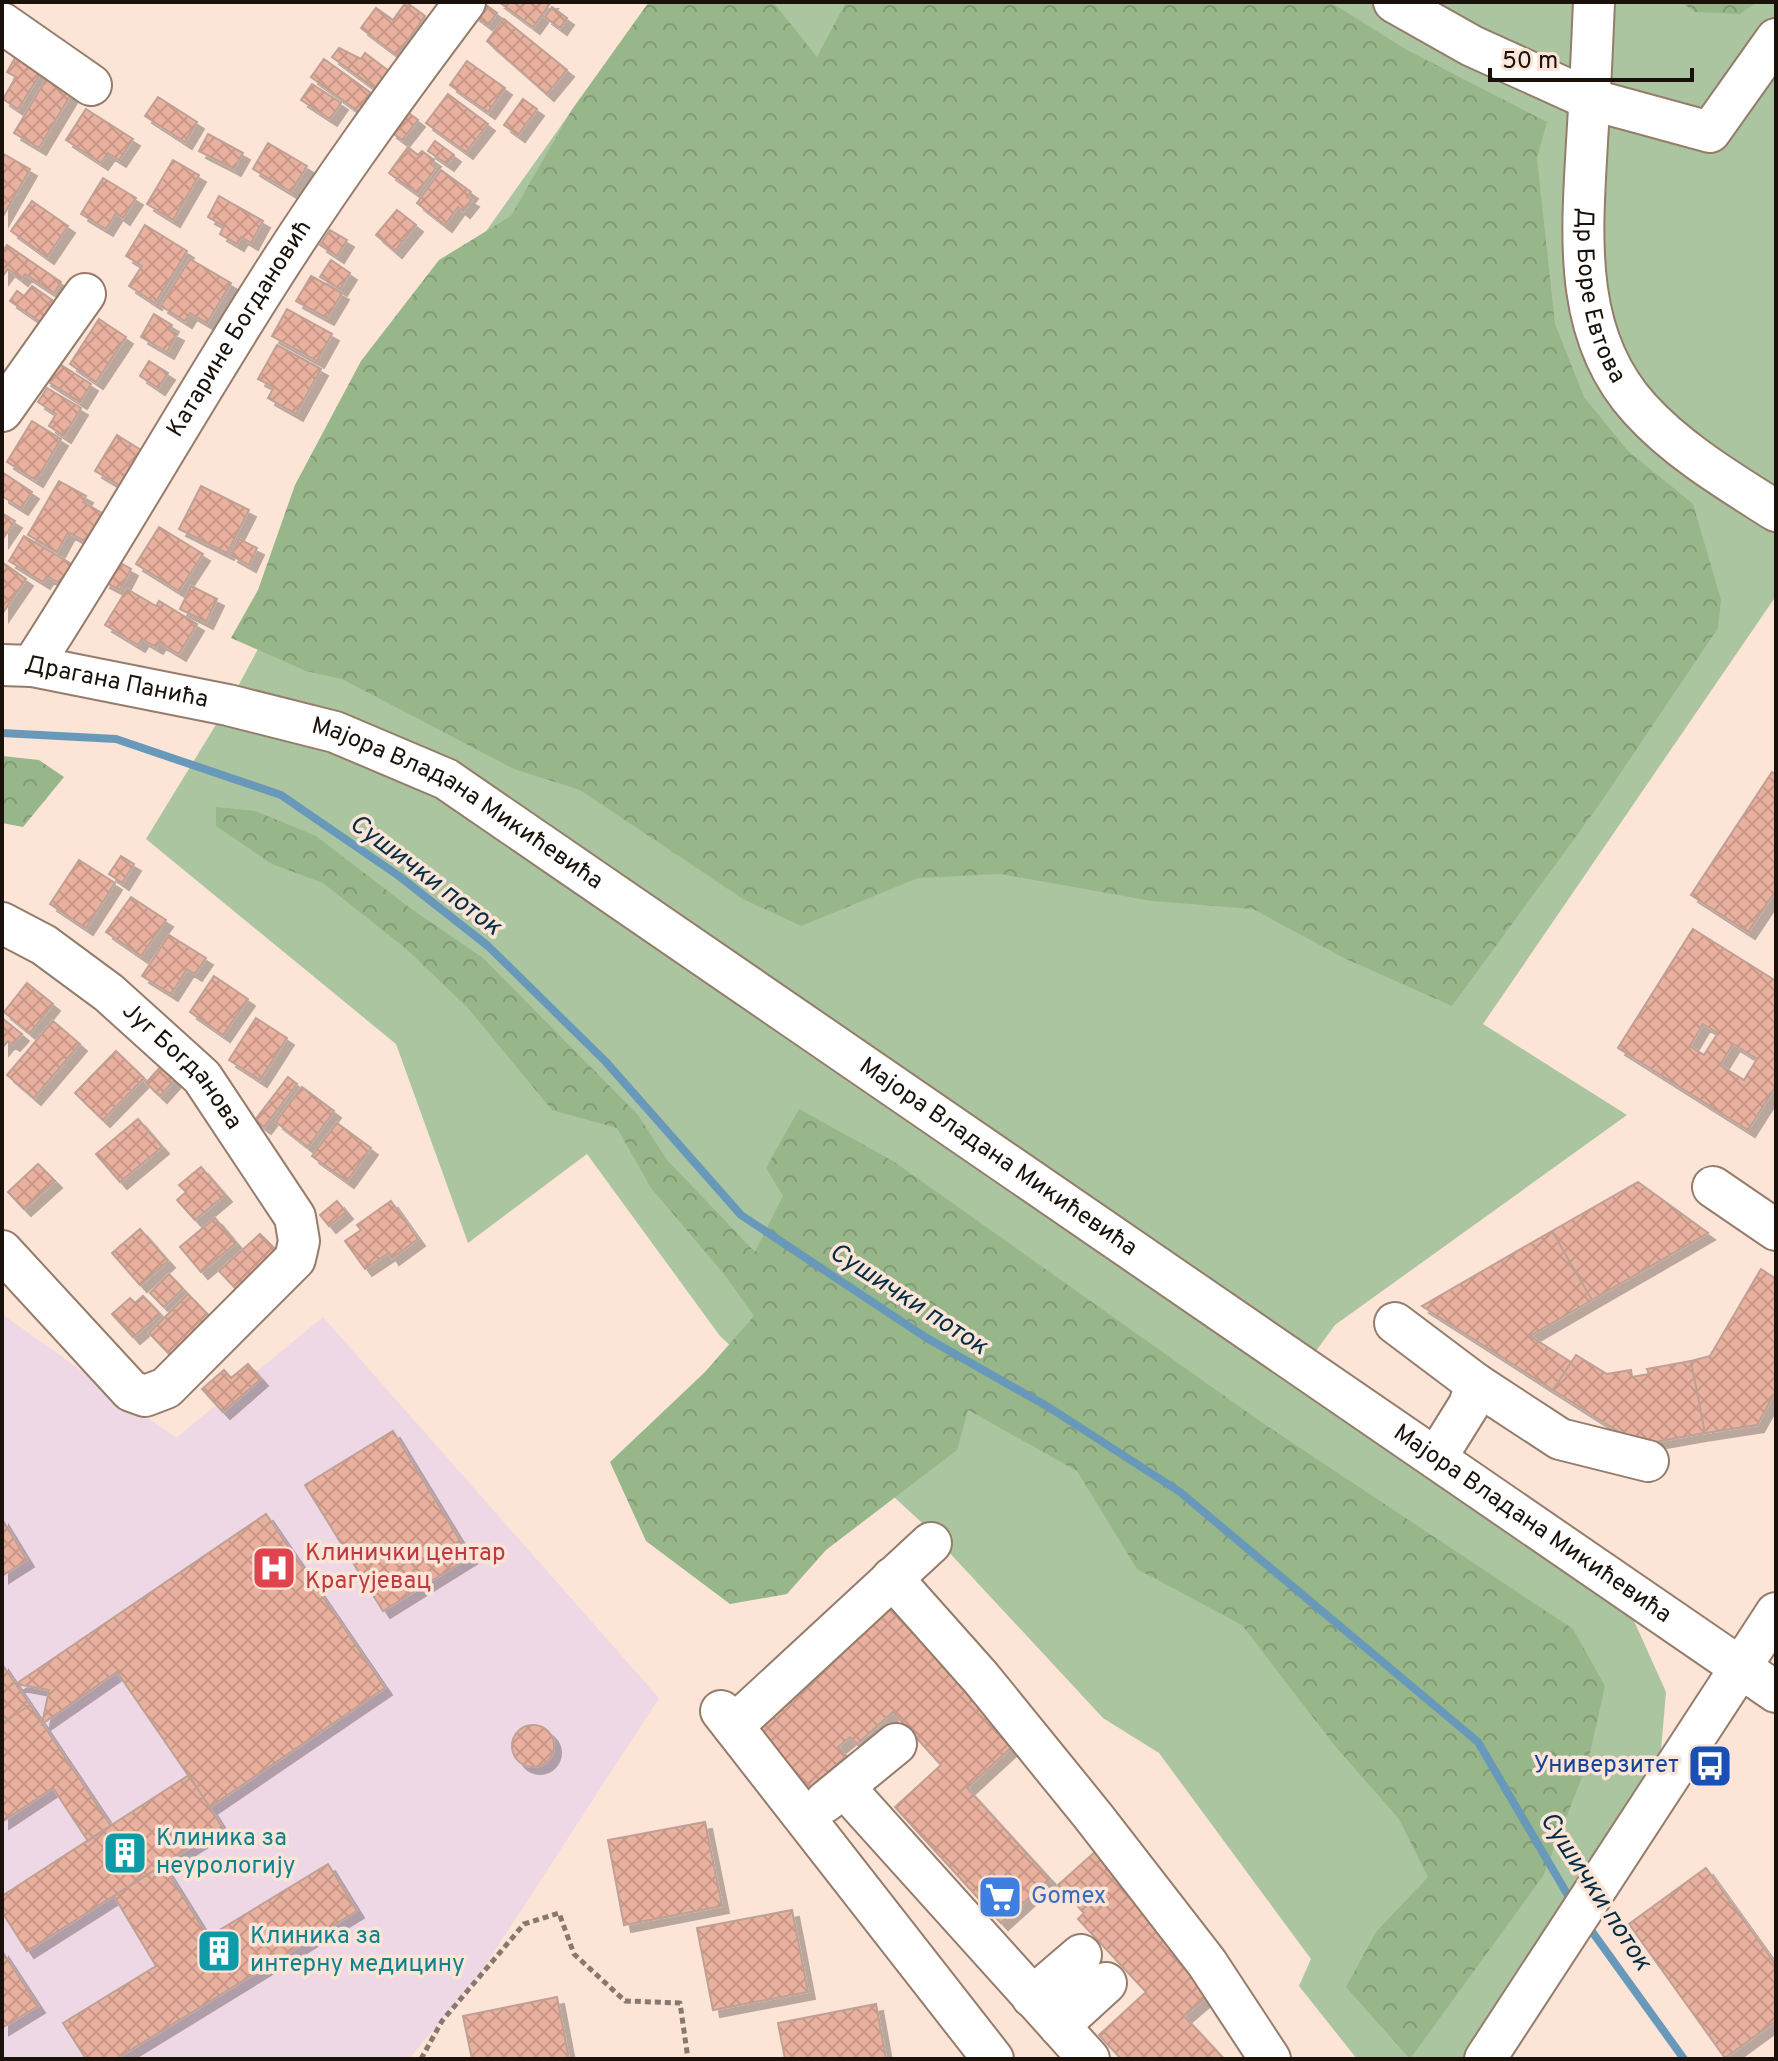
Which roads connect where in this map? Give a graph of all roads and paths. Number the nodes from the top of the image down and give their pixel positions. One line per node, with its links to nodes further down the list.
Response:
1 (465, 2): 11 (street, Катарине Богдановић)
2 (1394, 2): 7 (street)
3 (1594, 2): 7 (street, Др Боре Евтова)
4 (2, 23): 6 (street)
5 (1776, 39): 7 (street)
6 (91, 85)
7 (1589, 99): 10 (street, Др Боре Евтова)
8 (85, 294): 9 (street)
9 (2, 411)
10 (1776, 511)
11 (17, 666): 12 (street, Драгана Панића)
12 (228, 705): 19 (street, Мајора Владана Микићевића)
13 (2, 923): 16 (street, Југ Богданова)
14 (1713, 1187): 15 (street)
15 (1776, 1230)
16 (2, 1251)
17 (1395, 1323): 18 (street)
18 (1476, 1384): 19 (street); 20 (street)
19 (1436, 1458): 24 (street, Мајора Владана Микићевића)
20 (1648, 1461)
21 (931, 1543): 22 (street)
22 (892, 1578): 28 (street); 35 (street)
23 (1776, 1613): 24 (street)
24 (1740, 1667): 25 (street, Мајора Владана Микићевића); 36 (street)
25 (1776, 1692)
26 (896, 1744): 27 (street)
27 (844, 1787): 28 (street); 29 (street)
28 (807, 1818): 33 (street)
29 (1032, 1997): 30 (street); 30 (street)
30 (1059, 2026): 34 (street)
31 (421, 2059): 32 (path)
32 (688, 2059)
33 (993, 2059)
34 (1089, 2059)
35 (1270, 2059)
36 (1485, 2059)

